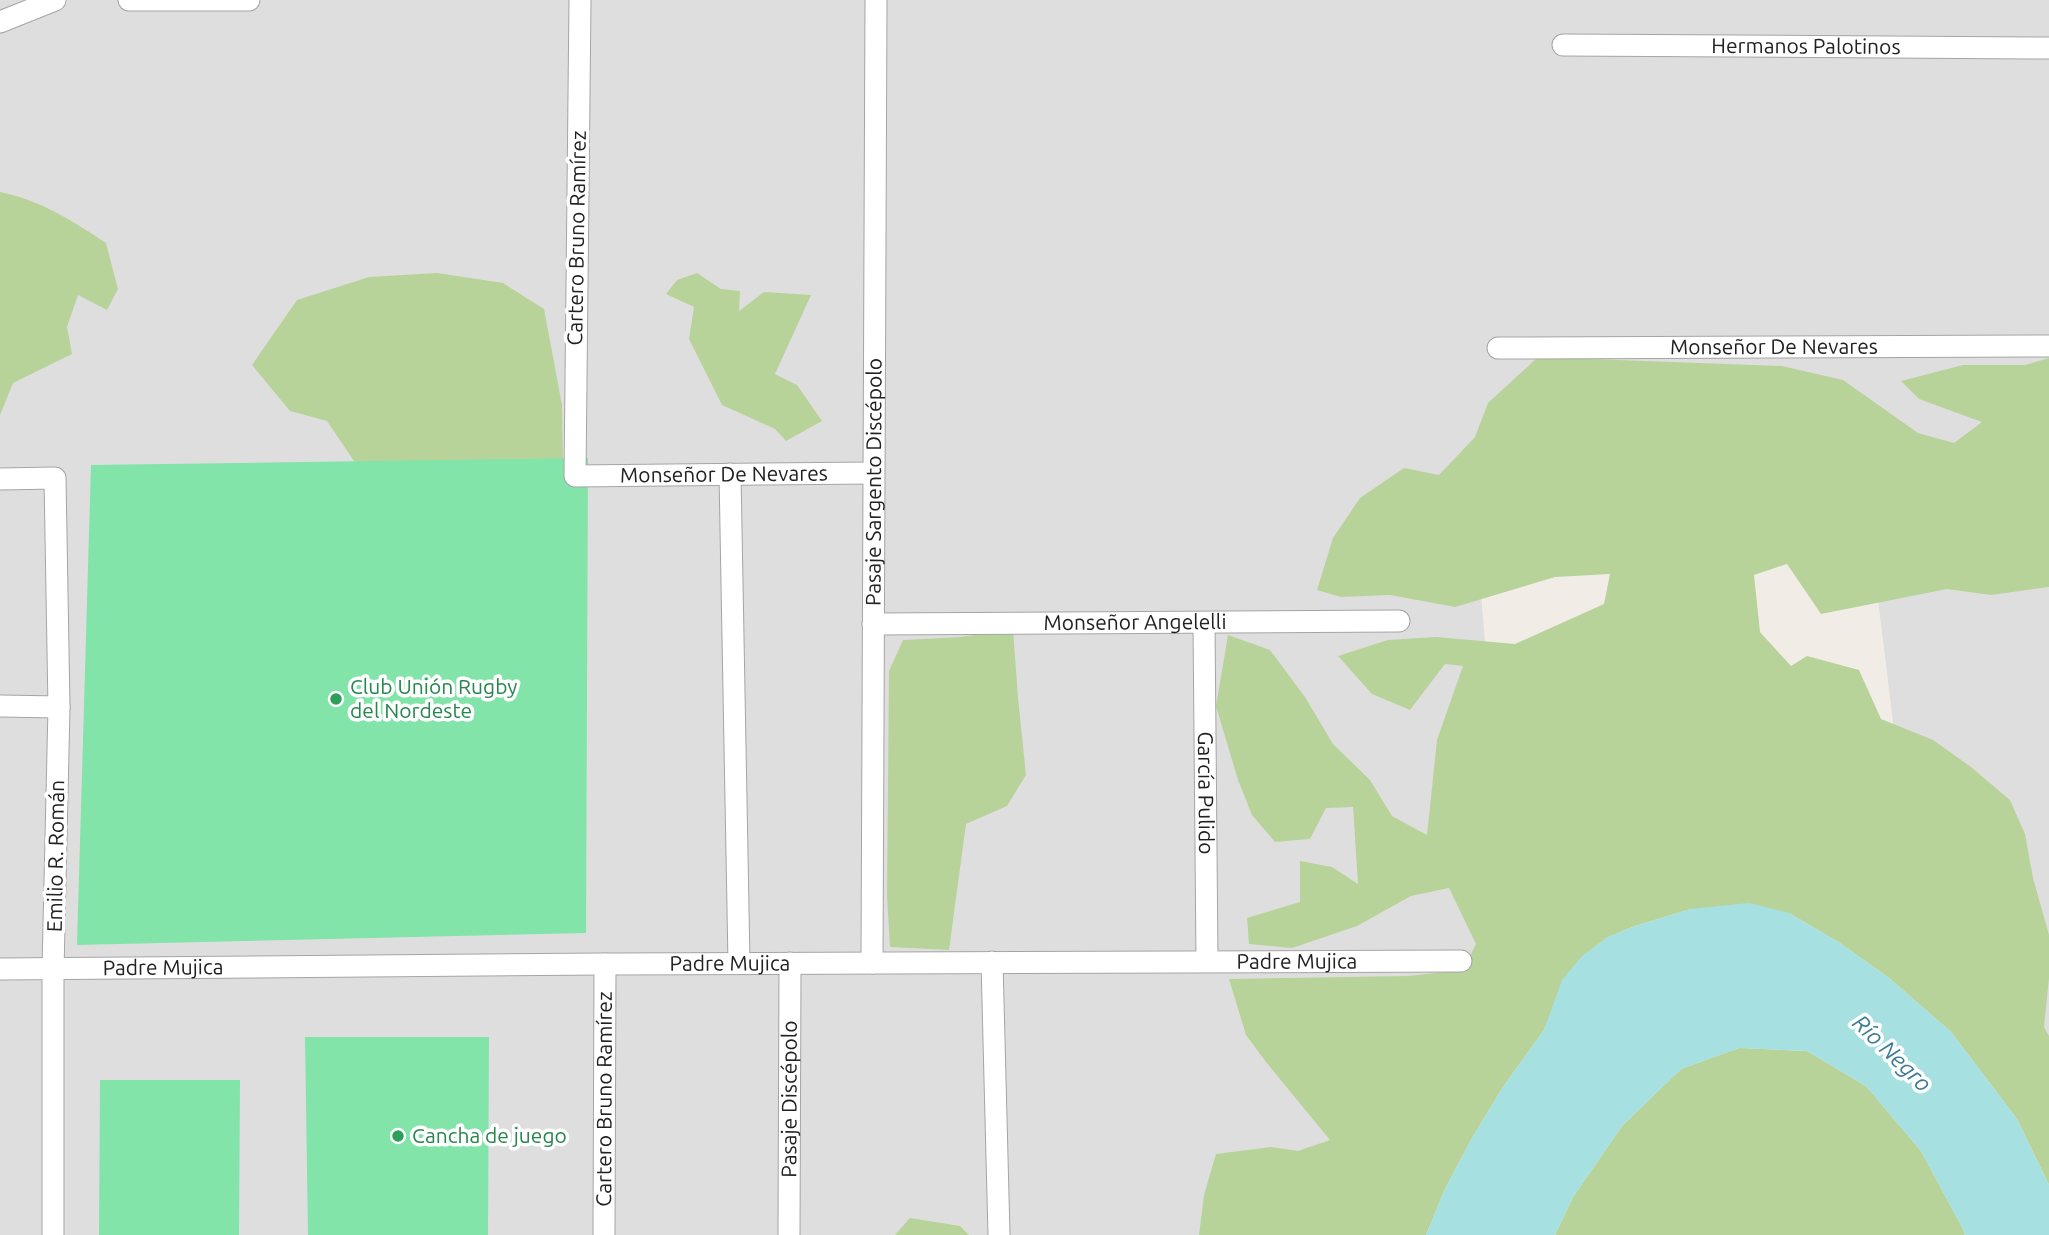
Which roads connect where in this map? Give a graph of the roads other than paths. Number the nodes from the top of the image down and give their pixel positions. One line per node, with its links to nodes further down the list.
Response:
1 (55, 0): 6 (street)
2 (129, 0): 3 (street)
3 (249, 0)
4 (580, 0): 13 (street, Cartero Bruno Ramírez)
5 (876, 0): 11 (street, Pasaje Sargento Discépolo)
6 (0, 22)
7 (1563, 44): 8 (street, Hermanos Palotinos)
8 (2049, 48)
9 (2049, 346): 10 (street, Monseñor De Nevares)
10 (1498, 348)
11 (873, 472): 12 (street, Monseñor De Nevares); 17 (street, Pasaje Sargento Discépolo)
12 (730, 474): 13 (street, Monseñor De Nevares); 23 (street)
13 (575, 476)
14 (0, 479): 19 (street, Emilio R. Román)
15 (1399, 621): 16 (street, Monseñor Angelelli)
16 (1204, 623): 17 (street, Monseñor Angelelli); 20 (street, García Pulido)
17 (873, 624): 25 (street, Pasaje Sargento Discépolo)
18 (0, 706): 19 (street)
19 (59, 707): 28 (street, Emilio R. Román)
20 (1208, 961): 21 (street, Padre Mujica); 22 (street, Padre Mujica)
21 (1461, 961)
22 (992, 962): 25 (street, Padre Mujica); 32 (street)
23 (739, 963): 24 (street, Padre Mujica); 26 (street, Padre Mujica)
24 (790, 963): 25 (street, Padre Mujica); 31 (street, Pasaje Discépolo)
25 (872, 963)
26 (605, 964): 28 (street, Padre Mujica); 30 (street, Cartero Bruno Ramírez)
27 (0, 969): 28 (street, Padre Mujica)
28 (53, 970): 29 (street, Emilio R. Román)
29 (53, 1235)
30 (604, 1235)
31 (789, 1235)
32 (999, 1235)

